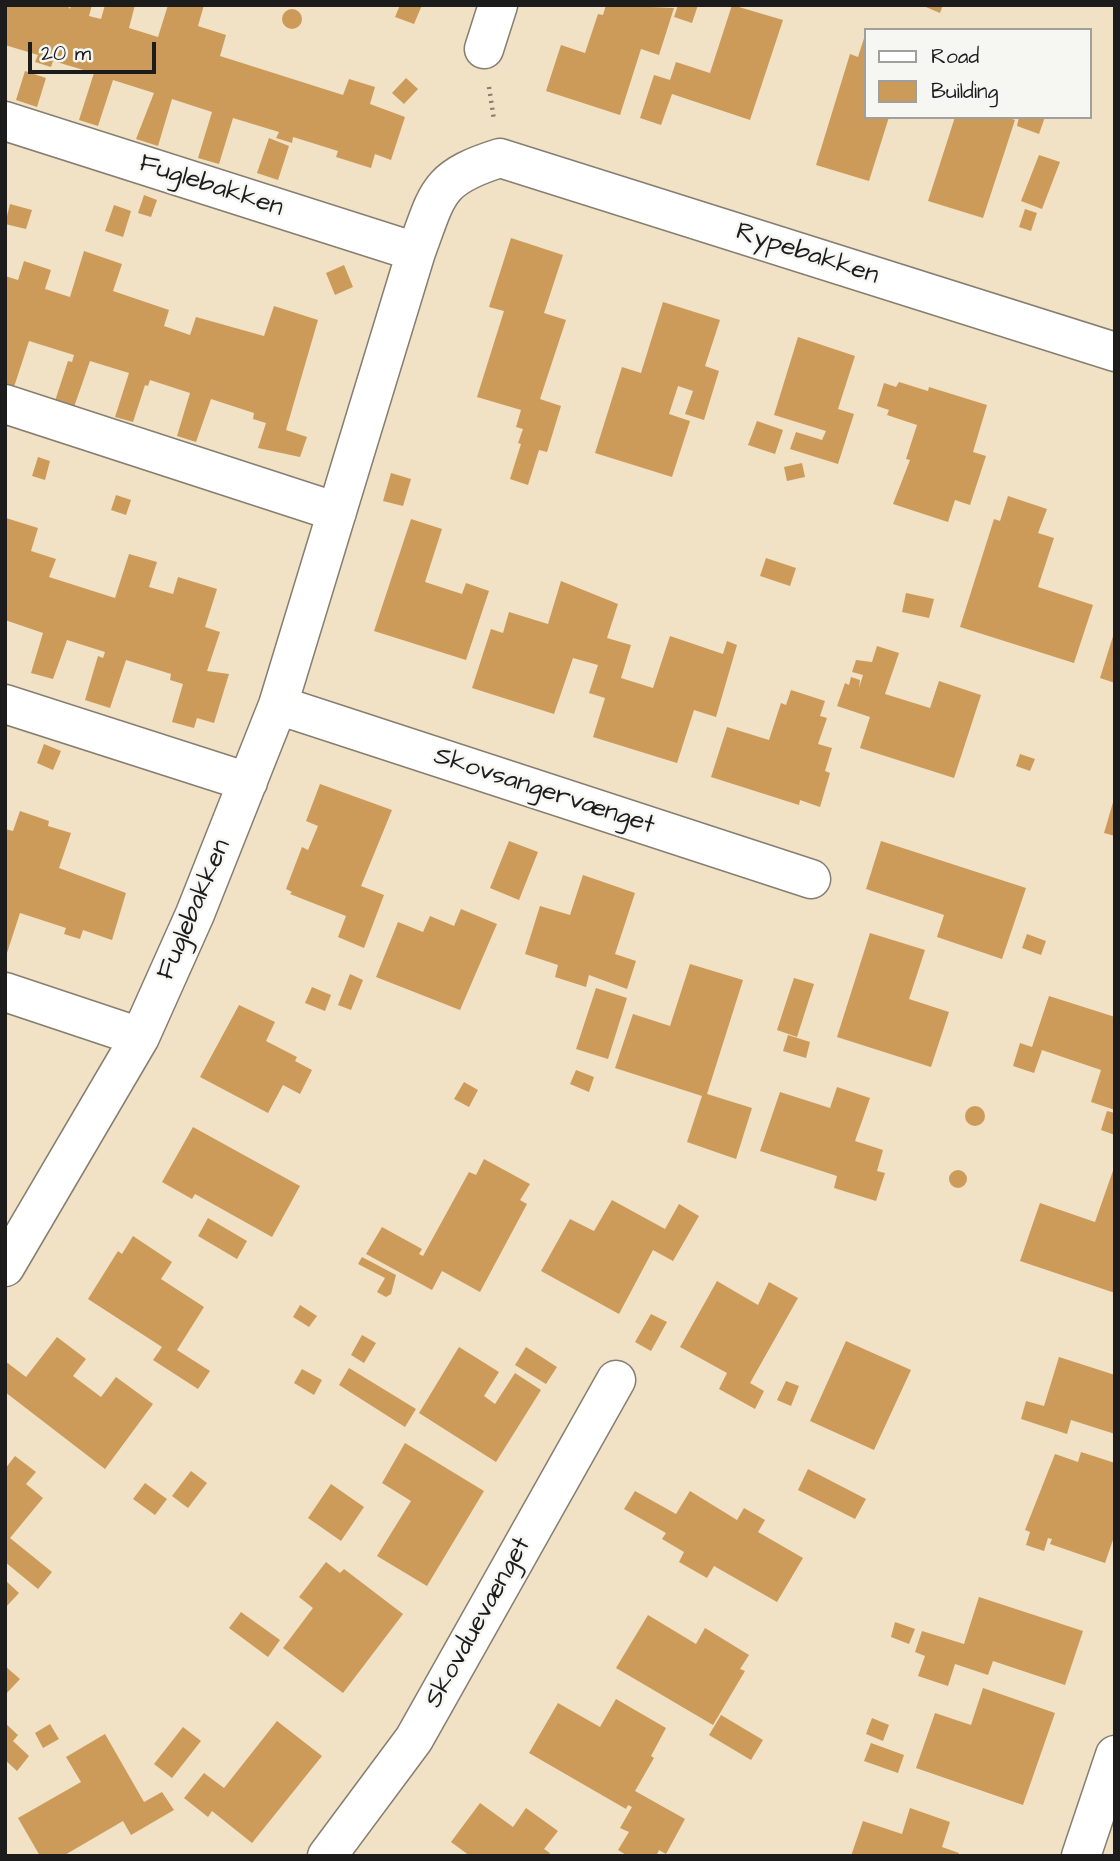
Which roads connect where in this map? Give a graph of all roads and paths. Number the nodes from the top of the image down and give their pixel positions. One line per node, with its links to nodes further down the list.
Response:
1 (498, 5): 2 (street)
2 (484, 49): 4 (path)
3 (5, 121): 5 (street, Fuglebakken)
4 (500, 159): 5 (street, Fuglebakken); 6 (street, Rypebakken)
5 (416, 252): 8 (street, Fuglebakken)
6 (1115, 352)
7 (5, 404): 8 (street)
8 (337, 512): 10 (street, Fuglebakken)
9 (5, 704): 11 (street)
10 (278, 705): 11 (street, Fuglebakken); 12 (street, Skovsangervænget)
11 (248, 782): 14 (street, Fuglebakken)
12 (811, 879)
13 (5, 992): 14 (street)
14 (140, 1037): 15 (street, Fuglebakken)
15 (5, 1267)
16 (616, 1380): 18 (street, Skovduevænget)
17 (1115, 1755): 19 (street)
18 (327, 1856)
19 (1080, 1856)

